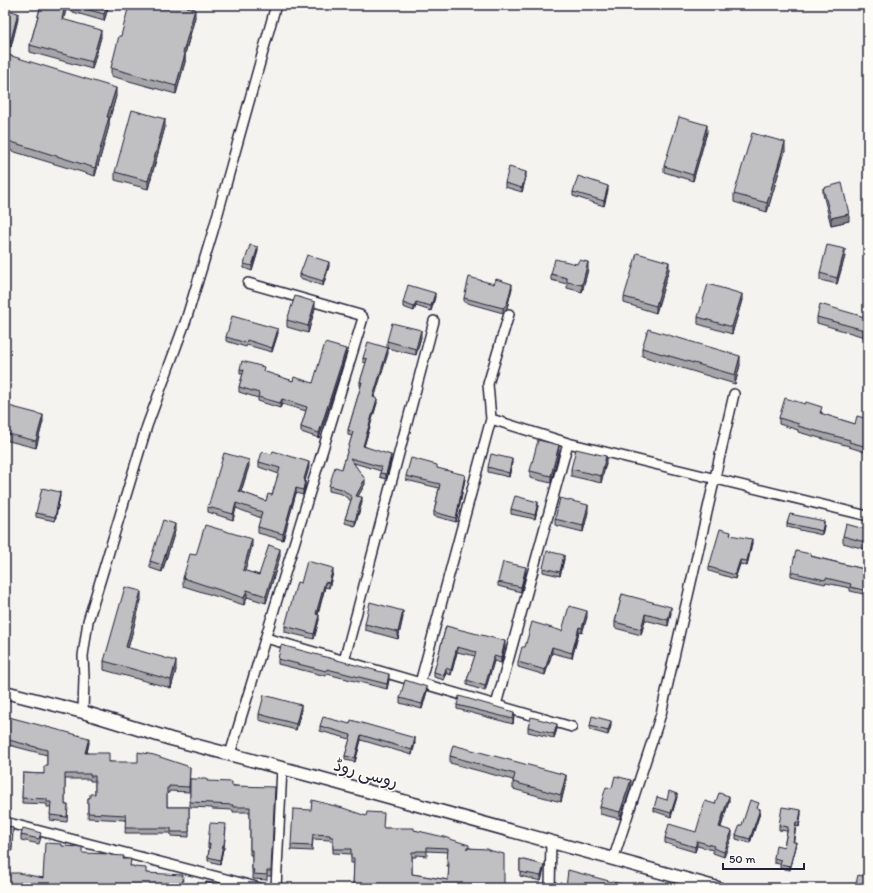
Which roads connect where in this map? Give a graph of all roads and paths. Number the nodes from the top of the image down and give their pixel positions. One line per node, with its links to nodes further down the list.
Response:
1 (276, 5): 15 (street)
2 (248, 283): 10 (street)
3 (509, 314): 6 (street)
4 (434, 321): 11 (street)
5 (734, 394): 8 (street)
6 (490, 419): 7 (street); 12 (street)
7 (568, 443): 8 (street); 14 (street)
8 (715, 479): 9 (street); 21 (street)
9 (868, 516)
10 (266, 638): 11 (street); 17 (street)
11 (344, 661): 12 (street)
12 (420, 683): 14 (street)
13 (5, 692): 15 (main road, روسی روڈ)
14 (496, 705): 16 (street)
15 (83, 712): 17 (main road, روسی روڈ)
16 (572, 727)
17 (230, 754): 18 (main road, روسی روڈ)
18 (282, 768): 20 (main road, روسی روڈ); 23 (street)
19 (5, 822): 22 (street)
20 (551, 842): 21 (main road, روسی روڈ); 24 (street)
21 (613, 860): 25 (main road, روسی روڈ)
22 (260, 888)
23 (276, 888)
24 (550, 888)
25 (718, 888)

